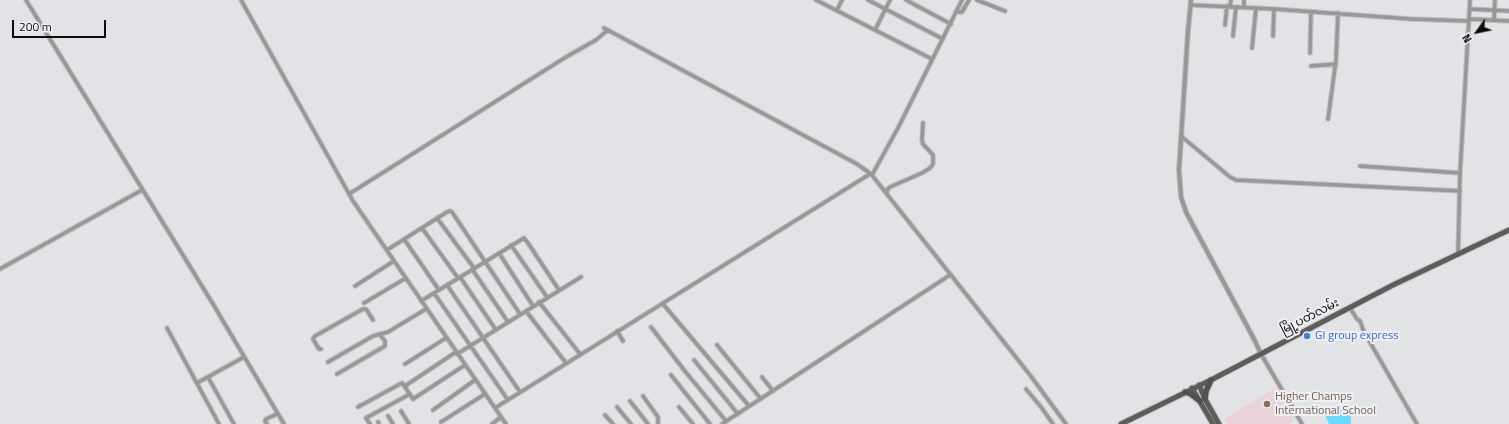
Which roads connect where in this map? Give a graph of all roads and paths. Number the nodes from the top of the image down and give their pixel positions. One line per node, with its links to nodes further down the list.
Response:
1 (26, 0): 53 (street)
2 (241, 0): 55 (street)
3 (816, 0): 26 (street)
4 (842, 0): 26 (street)
5 (868, 0): 24 (street)
6 (890, 0): 24 (street)
7 (906, 0): 36 (street)
8 (962, 0): 30 (street)
9 (969, 0): 30 (street)
10 (977, 0): 28 (street)
11 (1191, 0): 17 (street)
12 (1212, 0): 18 (street)
13 (1231, 0): 19 (street)
14 (1244, 0): 21 (street)
15 (1470, 0): 23 (street)
16 (1495, 0): 27 (street)
17 (1191, 5): 18 (street); 49 (street)
18 (1212, 6): 19 (street)
19 (1229, 6): 20 (street); 37 (street)
20 (1236, 7): 21 (street); 39 (street)
21 (1244, 7): 22 (street)
22 (1256, 8): 25 (street); 42 (street)
23 (1470, 8): 27 (street); 33 (street)
24 (886, 9): 38 (street); 41 (street)
25 (1274, 9): 31 (street); 40 (street)
26 (837, 10): 38 (street)
27 (1495, 10): 29 (street); 34 (street)
28 (1005, 11)
29 (1509, 11)
30 (956, 12): 36 (street)
31 (1311, 12): 32 (street); 43 (street)
32 (1338, 13): 33 (street); 45 (street)
33 (1469, 20): 34 (street); 51 (street)
34 (1494, 20): 35 (street)
35 (1509, 21)
36 (951, 24): 41 (street)
37 (1225, 25)
38 (875, 30): 44 (street)
39 (1233, 36)
40 (1273, 36)
41 (943, 39): 44 (street)
42 (1252, 48)
43 (1310, 53)
44 (932, 60): 52 (street)
45 (1336, 64): 46 (street); 47 (street)
46 (1311, 66)
47 (1328, 119)
48 (923, 123): 56 (street)
49 (1181, 136): 54 (street); 103 (street)
50 (1360, 166): 51 (street)
51 (1460, 173): 54 (street)
52 (871, 175): 55 (street); 56 (street); 82 (street)
53 (142, 190): 67 (street); 104 (street)
54 (1460, 191): 64 (street)
55 (349, 194): 62 (street)
56 (887, 194): 69 (street)
57 (437, 218): 58 (street); 66 (street); 68 (street)
58 (422, 228): 60 (street); 72 (street)
59 (1509, 230): 64 (main road, မြို့ပတ်လမ်း)
60 (404, 239): 62 (street); 75 (street)
61 (511, 245): 63 (street); 76 (street); 78 (street)
62 (386, 250): 65 (street)
63 (499, 253): 66 (street); 83 (street)
64 (1458, 255): 84 (main road, မြို့ပတ်လမ်း)
65 (394, 261): 71 (street); 74 (street)
66 (486, 261): 68 (street); 87 (street)
67 (0, 269)
68 (473, 269): 72 (street); 89 (street)
69 (950, 275): 121 (street); 163 (street)
70 (581, 277): 76 (street)
71 (406, 278): 79 (street); 81 (street)
72 (459, 278): 73 (street); 92 (street)
73 (447, 285): 75 (street); 96 (street)
74 (355, 286)
75 (439, 290): 77 (street)
76 (559, 290): 78 (street)
77 (434, 293): 79 (street); 99 (street)
78 (547, 298): 80 (street)
79 (421, 301): 85 (street)
80 (539, 302): 83 (street); 102 (street)
81 (364, 303)
82 (663, 304): 93 (street); 132 (street)
83 (533, 306): 86 (street)
84 (1350, 308): 103 (main road, မြို့ပတ်လမ်း); 168 (street)
85 (426, 309): 94 (street); 95 (street)
86 (526, 311): 87 (street); 107 (street)
87 (520, 314): 89 (street)
88 (373, 320): 100 (street)
89 (508, 322): 92 (street)
90 (651, 327): 143 (street)
91 (167, 328): 116 (street)
92 (496, 330): 96 (street)
93 (617, 331): 97 (street); 102 (street)
94 (380, 335): 106 (street); 110 (street)
95 (446, 338): 101 (street); 108 (street)
96 (483, 338): 99 (street); 122 (street)
97 (623, 341)
98 (717, 345): 127 (street)
99 (471, 346): 101 (street); 128 (street)
100 (321, 349)
101 (457, 353): 109 (street); 118 (street)
102 (580, 354): 107 (street)
103 (1261, 354): 115 (main road, မြို့ပတ်လမ်း); 167 (street)
104 (244, 357): 112 (street); 138 (street)
105 (694, 360): 139 (street)
106 (328, 362)
107 (566, 363): 122 (street)
108 (405, 364)
109 (465, 365): 114 (street); 124 (street)
110 (337, 374)
111 (671, 375): 160 (street)
112 (208, 377): 116 (street); 147 (street)
113 (762, 377): 121 (street)
114 (475, 380): 125 (street); 136 (street)
115 (1211, 380): 117 (main road, မြို့ပတ်လမ်း); 129 (highway)
116 (197, 384): 146 (street)
117 (1199, 385): 119 (main road, မြို့ပတ်လမ်း); 129 (main road)
118 (404, 386): 124 (street); 131 (street)
119 (1192, 388): 123 (main road, မြို့ပတ်လမ်း); 129 (main road)
120 (1026, 389): 162 (street)
121 (773, 391): 127 (street)
122 (520, 392): 128 (street)
123 (1185, 392): 129 (highway); 145 (main road, မြို့ပတ်လမ်း)
124 (410, 394): 150 (street)
125 (485, 394): 135 (street); 144 (street)
126 (643, 396): 158 (street)
127 (761, 399): 132 (street)
128 (508, 400): 135 (street)
129 (1202, 400): 165 (main road); 166 (main road)
130 (630, 401): 157 (street)
131 (358, 406)
132 (749, 406): 139 (street)
133 (617, 407): 156 (street)
134 (679, 407): 159 (street)
135 (495, 408): 142 (street)
136 (433, 410)
137 (401, 411): 152 (street)
138 (277, 414): 148 (street); 149 (street)
139 (738, 414): 143 (street)
140 (605, 415): 155 (street)
141 (388, 416): 151 (street)
142 (502, 417): 153 (street); 154 (street)
143 (726, 421): 161 (street)
144 (441, 422)
145 (1131, 422): 164 (main road, မြို့ပတ်လမ်း)
146 (219, 424)
147 (234, 424)
148 (267, 424)
149 (284, 424)
150 (370, 424)
151 (393, 424)
152 (409, 424)
153 (492, 424)
154 (506, 424)
155 (612, 424)
156 (631, 424)
157 (648, 424)
158 (658, 424)
159 (693, 424)
160 (710, 424)
161 (722, 424)
162 (1053, 424)
163 (1066, 424)
164 (1121, 424)
165 (1213, 424)
166 (1218, 424)
167 (1302, 424)
168 (1417, 424)

